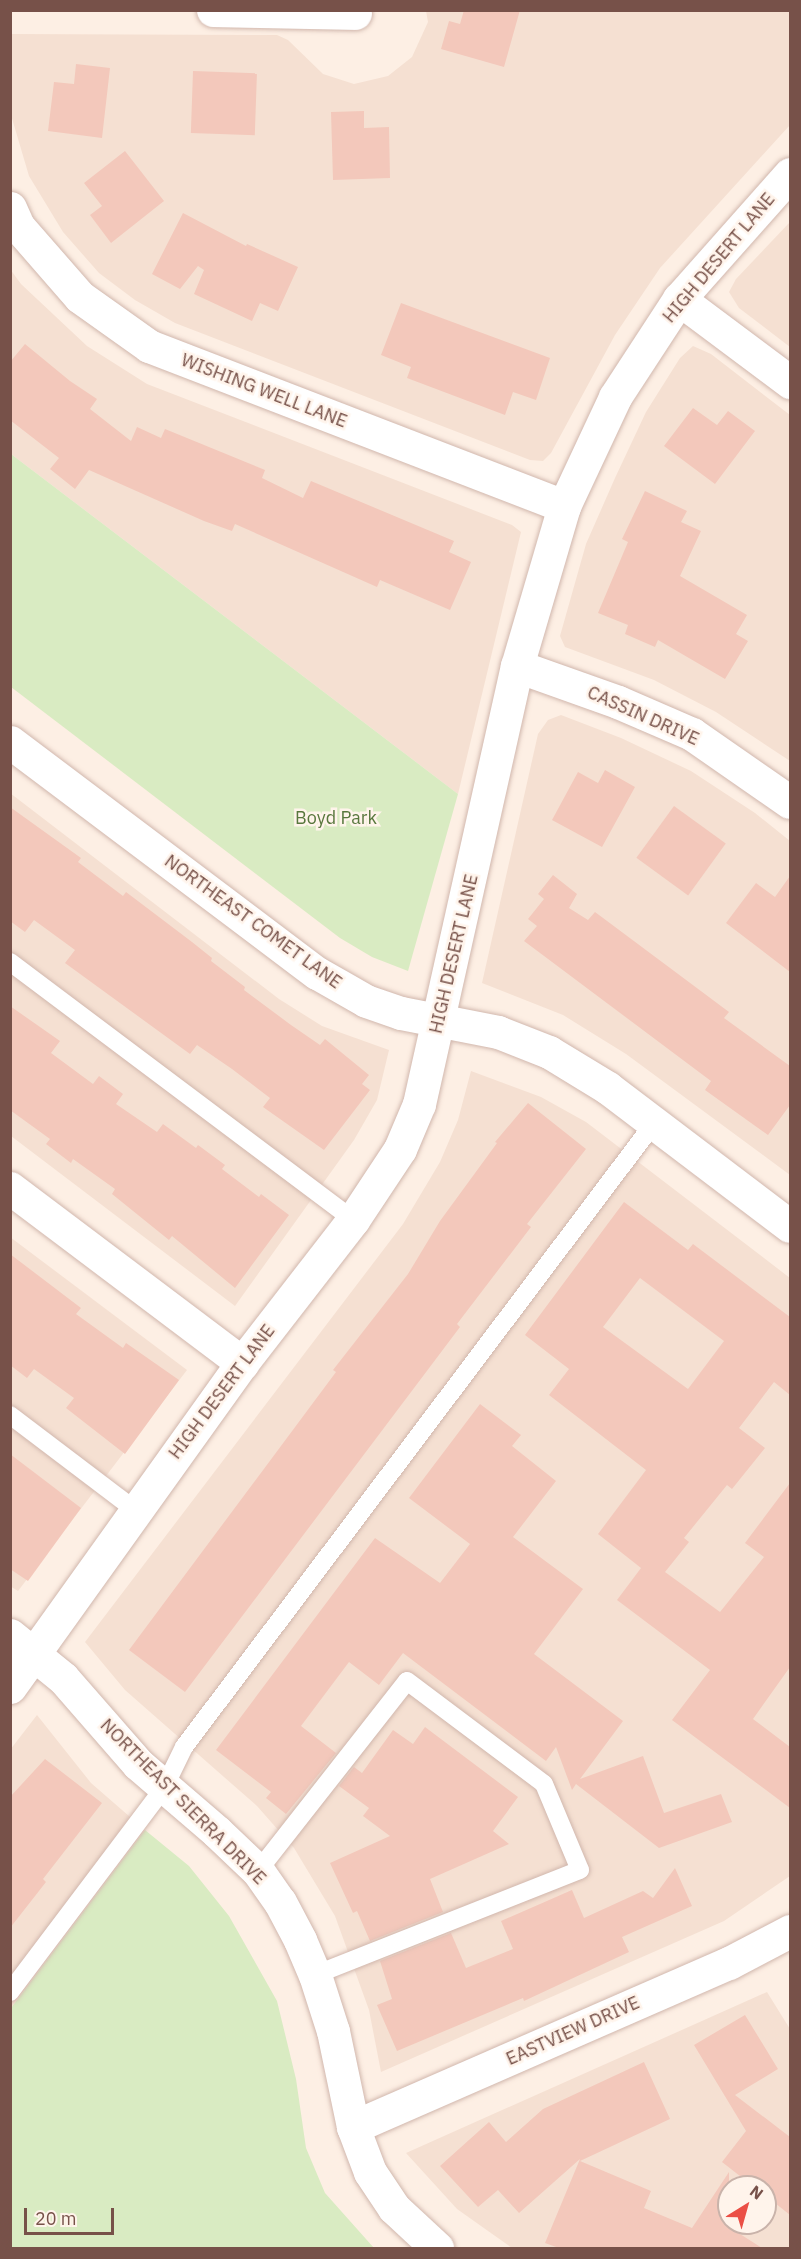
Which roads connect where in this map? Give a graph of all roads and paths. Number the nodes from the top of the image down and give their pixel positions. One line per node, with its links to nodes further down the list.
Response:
1 (213, 10): 2 (street)
2 (355, 13)
3 (790, 174): 5 (street, HIGH DESERT LANE)
4 (10, 208): 7 (street, WISHING WELL LANE)
5 (679, 299): 6 (street); 7 (street, HIGH DESERT LANE)
6 (790, 382)
7 (564, 506): 8 (street, HIGH DESERT LANE)
8 (517, 666): 10 (street, CASSIN DRIVE); 12 (street, HIGH DESERT LANE)
9 (10, 742): 12 (street, NORTHEAST COMET LANE)
10 (790, 802)
11 (10, 962): 15 (lane)
12 (440, 1021): 13 (street, NORTHEAST COMET LANE); 15 (street, HIGH DESERT LANE)
13 (654, 1123): 16 (street, NORTHEAST COMET LANE); 22 (lane)
14 (10, 1188): 17 (street)
15 (353, 1220): 17 (street, HIGH DESERT LANE)
16 (790, 1226)
17 (242, 1363): 19 (street, HIGH DESERT LANE)
18 (10, 1415): 19 (lane)
19 (135, 1510): 20 (street, HIGH DESERT LANE)
20 (23, 1644): 21 (street, HIGH DESERT LANE); 22 (street, NORTHEAST SIERRA DRIVE)
21 (10, 1687)
22 (164, 1788): 23 (street, NORTHEAST SIERRA DRIVE); 26 (lane)
23 (258, 1871): 25 (street, NORTHEAST SIERRA DRIVE); 25 (lane)
24 (788, 1939): 27 (street, EASTVIEW DRIVE)
25 (315, 1975): 27 (street, NORTHEAST SIERRA DRIVE)
26 (10, 1992)
27 (353, 2127): 28 (street, NORTHEAST SIERRA DRIVE)
28 (437, 2248)

